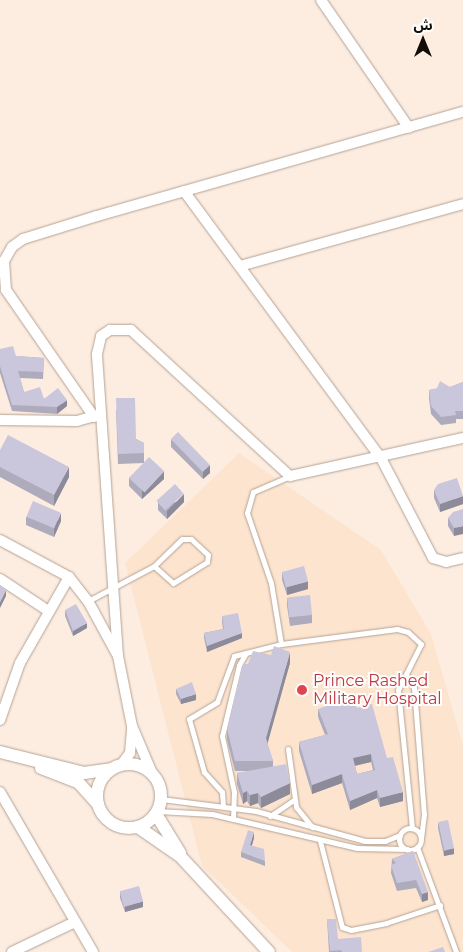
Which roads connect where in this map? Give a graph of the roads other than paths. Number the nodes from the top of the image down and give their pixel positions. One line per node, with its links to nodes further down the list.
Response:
1 (321, 0): 3 (street)
2 (463, 112): 3 (street)
3 (410, 128): 4 (street)
4 (184, 191): 6 (street); 7 (street)
5 (463, 204): 6 (street)
6 (240, 266): 10 (street)
7 (98, 416): 8 (street); 11 (street); 17 (street)
8 (0, 420)
9 (463, 438): 10 (street)
10 (382, 458): 11 (street); 13 (street)
11 (290, 476): 20 (lane)
12 (0, 540): 15 (street)
13 (463, 558)
14 (154, 566): 14 (lane); 17 (lane)
15 (69, 577): 18 (street); 19 (street)
16 (0, 579): 19 (street)
17 (115, 584): 18 (lane); 22 (street)
18 (88, 601): 22 (street)
19 (47, 610): 24 (street)
20 (281, 644): 21 (lane); 23 (lane)
21 (246, 654): 34 (lane); 36 (lane)
22 (118, 656): 25 (street)
23 (407, 676): 41 (lane); 43 (lane)
24 (0, 720)
25 (132, 726): 29 (street); 30 (street)
26 (288, 749): 32 (lane)
27 (0, 752): 28 (street)
28 (28, 760): 29 (street); 33 (street)
29 (117, 767): 30 (street); 33 (street)
30 (152, 773): 35 (street)
31 (0, 792): 49 (street)
32 (294, 800): 37 (lane); 40 (lane)
33 (98, 804): 39 (street)
34 (223, 806): 35 (lane); 36 (lane)
35 (158, 808): 38 (lane); 39 (street); 47 (street)
36 (235, 808): 37 (lane); 38 (lane)
37 (267, 816): 40 (lane)
38 (233, 818): 44 (lane)
39 (138, 827): 47 (street)
40 (312, 827): 42 (lane)
41 (412, 828): 42 (lane); 43 (lane)
42 (400, 835): 46 (lane)
43 (421, 838): 45 (lane)
44 (320, 841): 46 (lane); 48 (lane)
45 (418, 847): 46 (lane); 48 (lane)
46 (407, 849)
47 (180, 856): 52 (street)
48 (440, 905): 53 (lane)
49 (75, 922): 50 (street); 51 (street)
50 (12, 952)
51 (94, 952)
52 (269, 952)
53 (456, 952)

